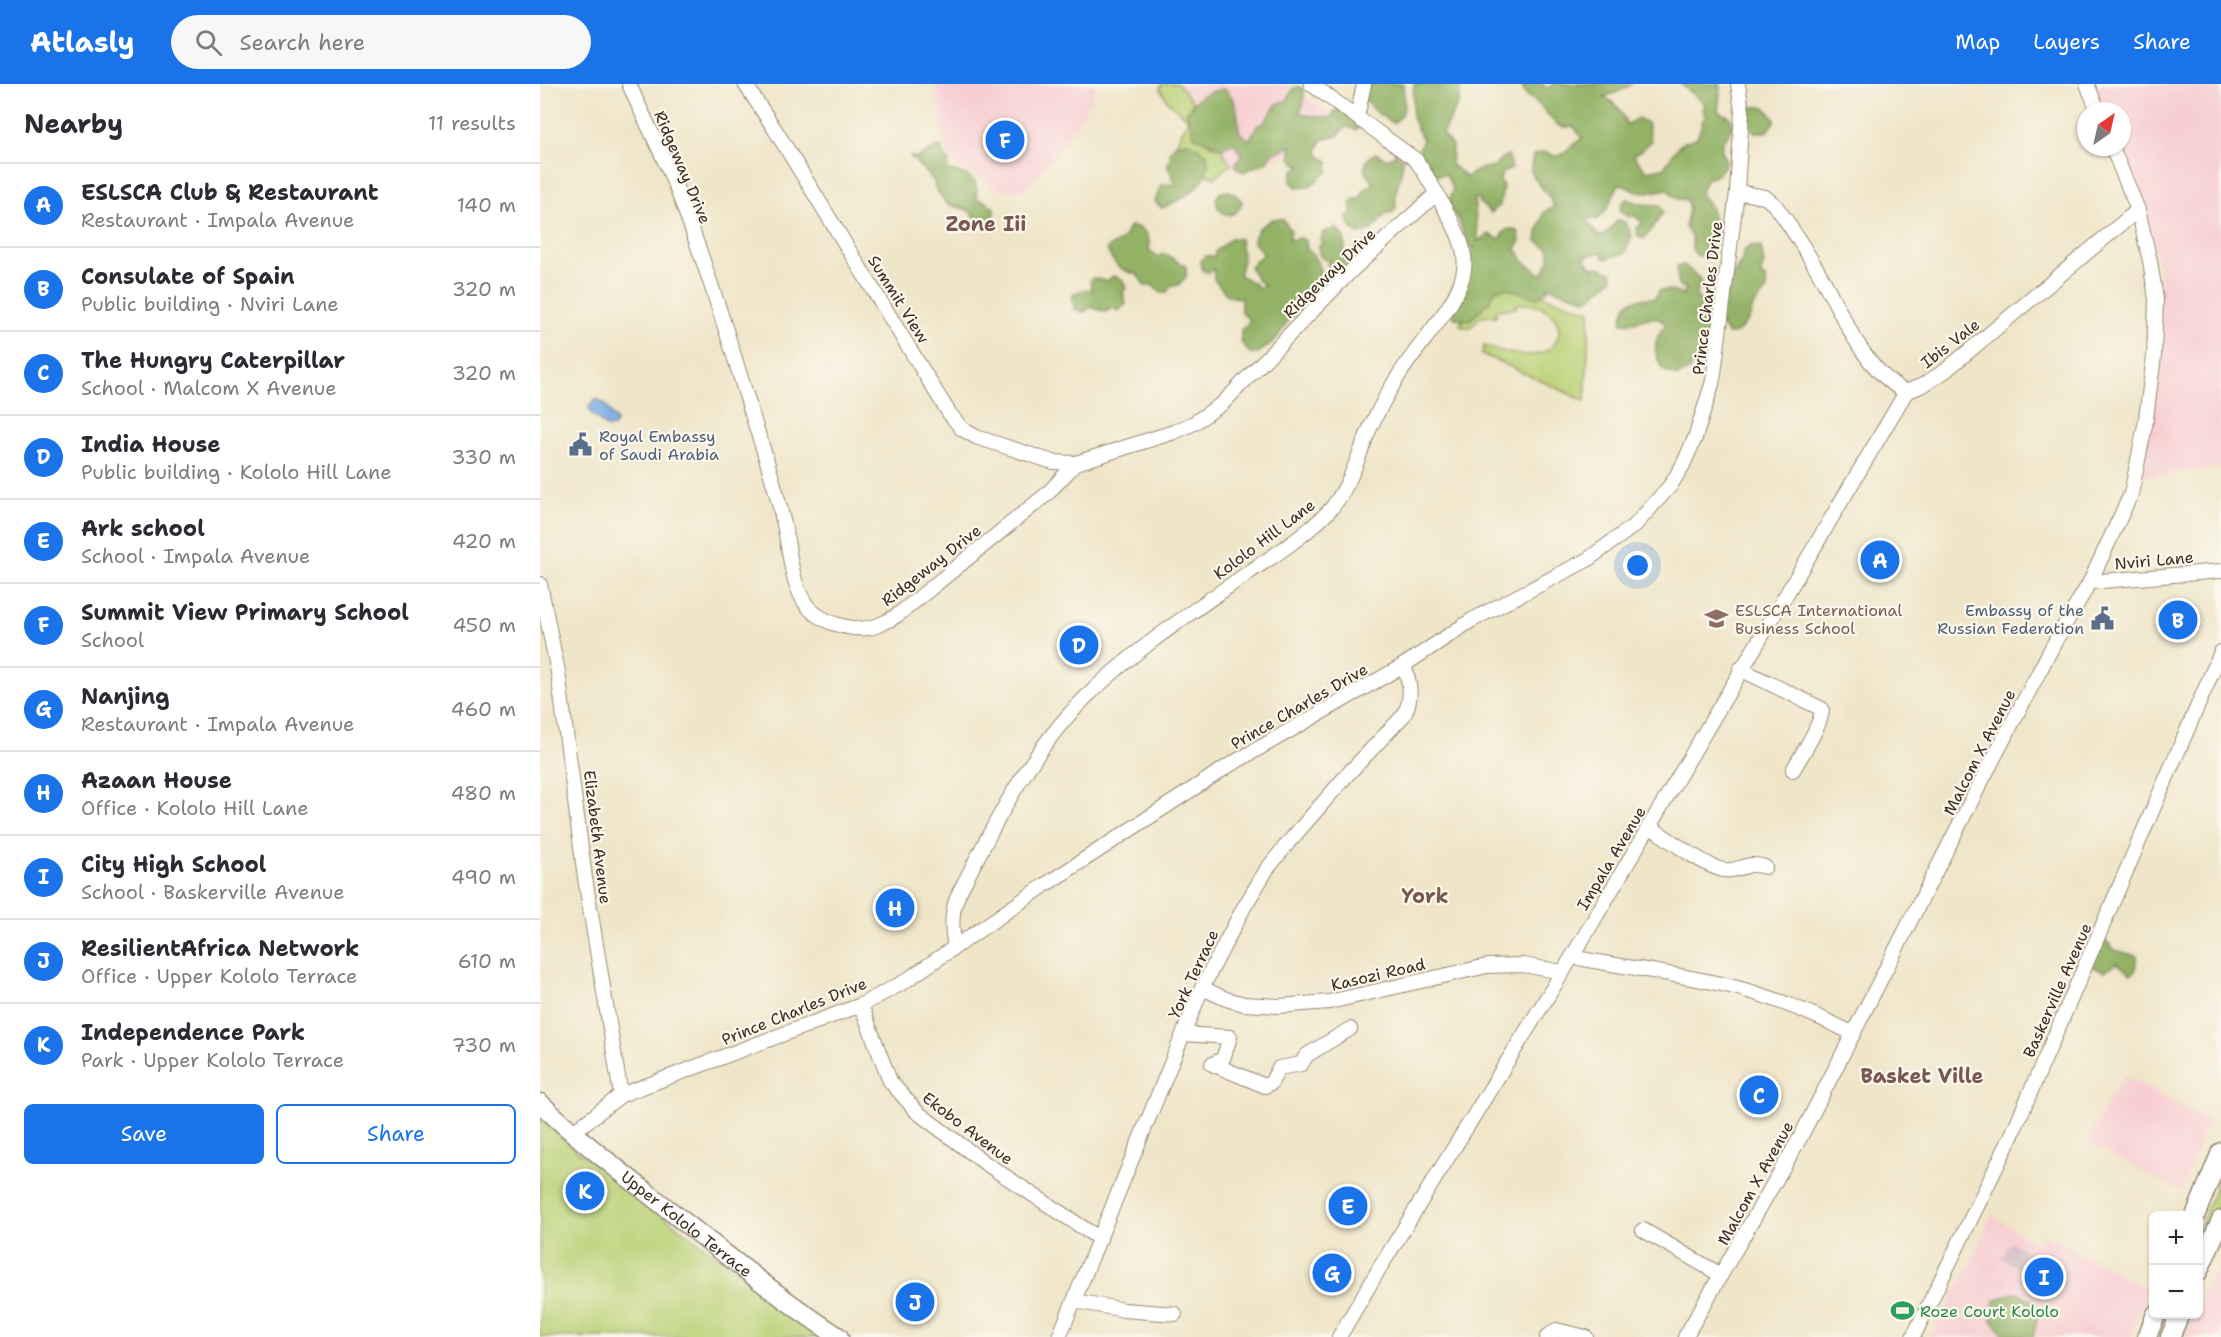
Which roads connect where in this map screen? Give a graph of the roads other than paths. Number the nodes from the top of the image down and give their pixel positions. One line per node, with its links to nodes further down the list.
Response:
1 (629, 84): 14 (street, Ridgeway Drive)
2 (745, 84): 14 (street, Summit View)
3 (1311, 84): 8 (street, Kololo Hill Lane)
4 (1364, 84): 8 (street)
5 (1737, 84): 10 (street, Prince Charles Drive)
6 (2087, 84): 7 (street)
7 (2094, 102)
8 (1358, 117): 11 (street, Kololo Hill Lane)
9 (2116, 156): 12 (street, Malcom X Avenue)
10 (1737, 192): 13 (street); 19 (street, Prince Charles Drive)
11 (1437, 193): 14 (street, Ridgeway Drive); 24 (street, Kololo Hill Lane)
12 (2138, 210): 13 (street, Ibis Vale); 16 (street, Malcom X Avenue)
13 (1906, 392): 20 (street, Impala Avenue)
14 (1076, 463)
15 (2221, 571): 16 (street, Nviri Lane)
16 (2090, 582): 33 (street, Malcom X Avenue)
17 (540, 584): 34 (street, Elizabeth Avenue)
18 (2221, 652): 54 (street, Baskerville Avenue)
19 (1404, 665): 25 (street, Prince Charles Drive); 29 (street, York Terrace)
20 (1740, 669): 21 (street); 22 (street, Impala Avenue)
21 (1793, 770)
22 (1649, 826): 23 (street); 27 (street, Impala Avenue)
23 (1765, 867)
24 (952, 910): 25 (street); 26 (street, Kololo Hill Lane)
25 (976, 932): 26 (street, Prince Charles Drive)
26 (955, 947): 30 (street, Prince Charles Drive)
27 (1572, 957): 28 (street, Impala Avenue); 33 (street)
28 (1562, 972): 29 (street, Kasozi Road); 50 (street, Impala Avenue)
29 (1202, 988): 32 (street, York Terrace)
30 (861, 1005): 34 (street, Prince Charles Drive); 41 (street, Ekobo Avenue)
31 (1350, 1029): 32 (street)
32 (1183, 1034): 41 (street, York Terrace)
33 (1854, 1034): 43 (street, Malcom X Avenue)
34 (621, 1095): 36 (street, Prince Charles Drive)
35 (540, 1103): 36 (main road, Upper Kololo Terrace)
36 (572, 1133): 48 (main road, Upper Kololo Terrace)
37 (2221, 1152): 38 (main road)
38 (2197, 1211)
39 (2221, 1220): 42 (main road)
40 (1643, 1230): 43 (street)
41 (1100, 1239): 44 (street, York Terrace)
42 (2202, 1265)
43 (1721, 1275): 53 (street, Malcom X Avenue)
44 (1075, 1301): 45 (street); 49 (street, York Terrace)
45 (1175, 1314)
46 (2154, 1319): 55 (main road)
47 (2178, 1319): 56 (main road)
48 (839, 1337)
49 (1059, 1337)
50 (1339, 1337)
51 (1547, 1337): 52 (street)
52 (1586, 1337)
53 (1685, 1337)
54 (1912, 1337)
55 (2147, 1337)
56 (2170, 1337)

